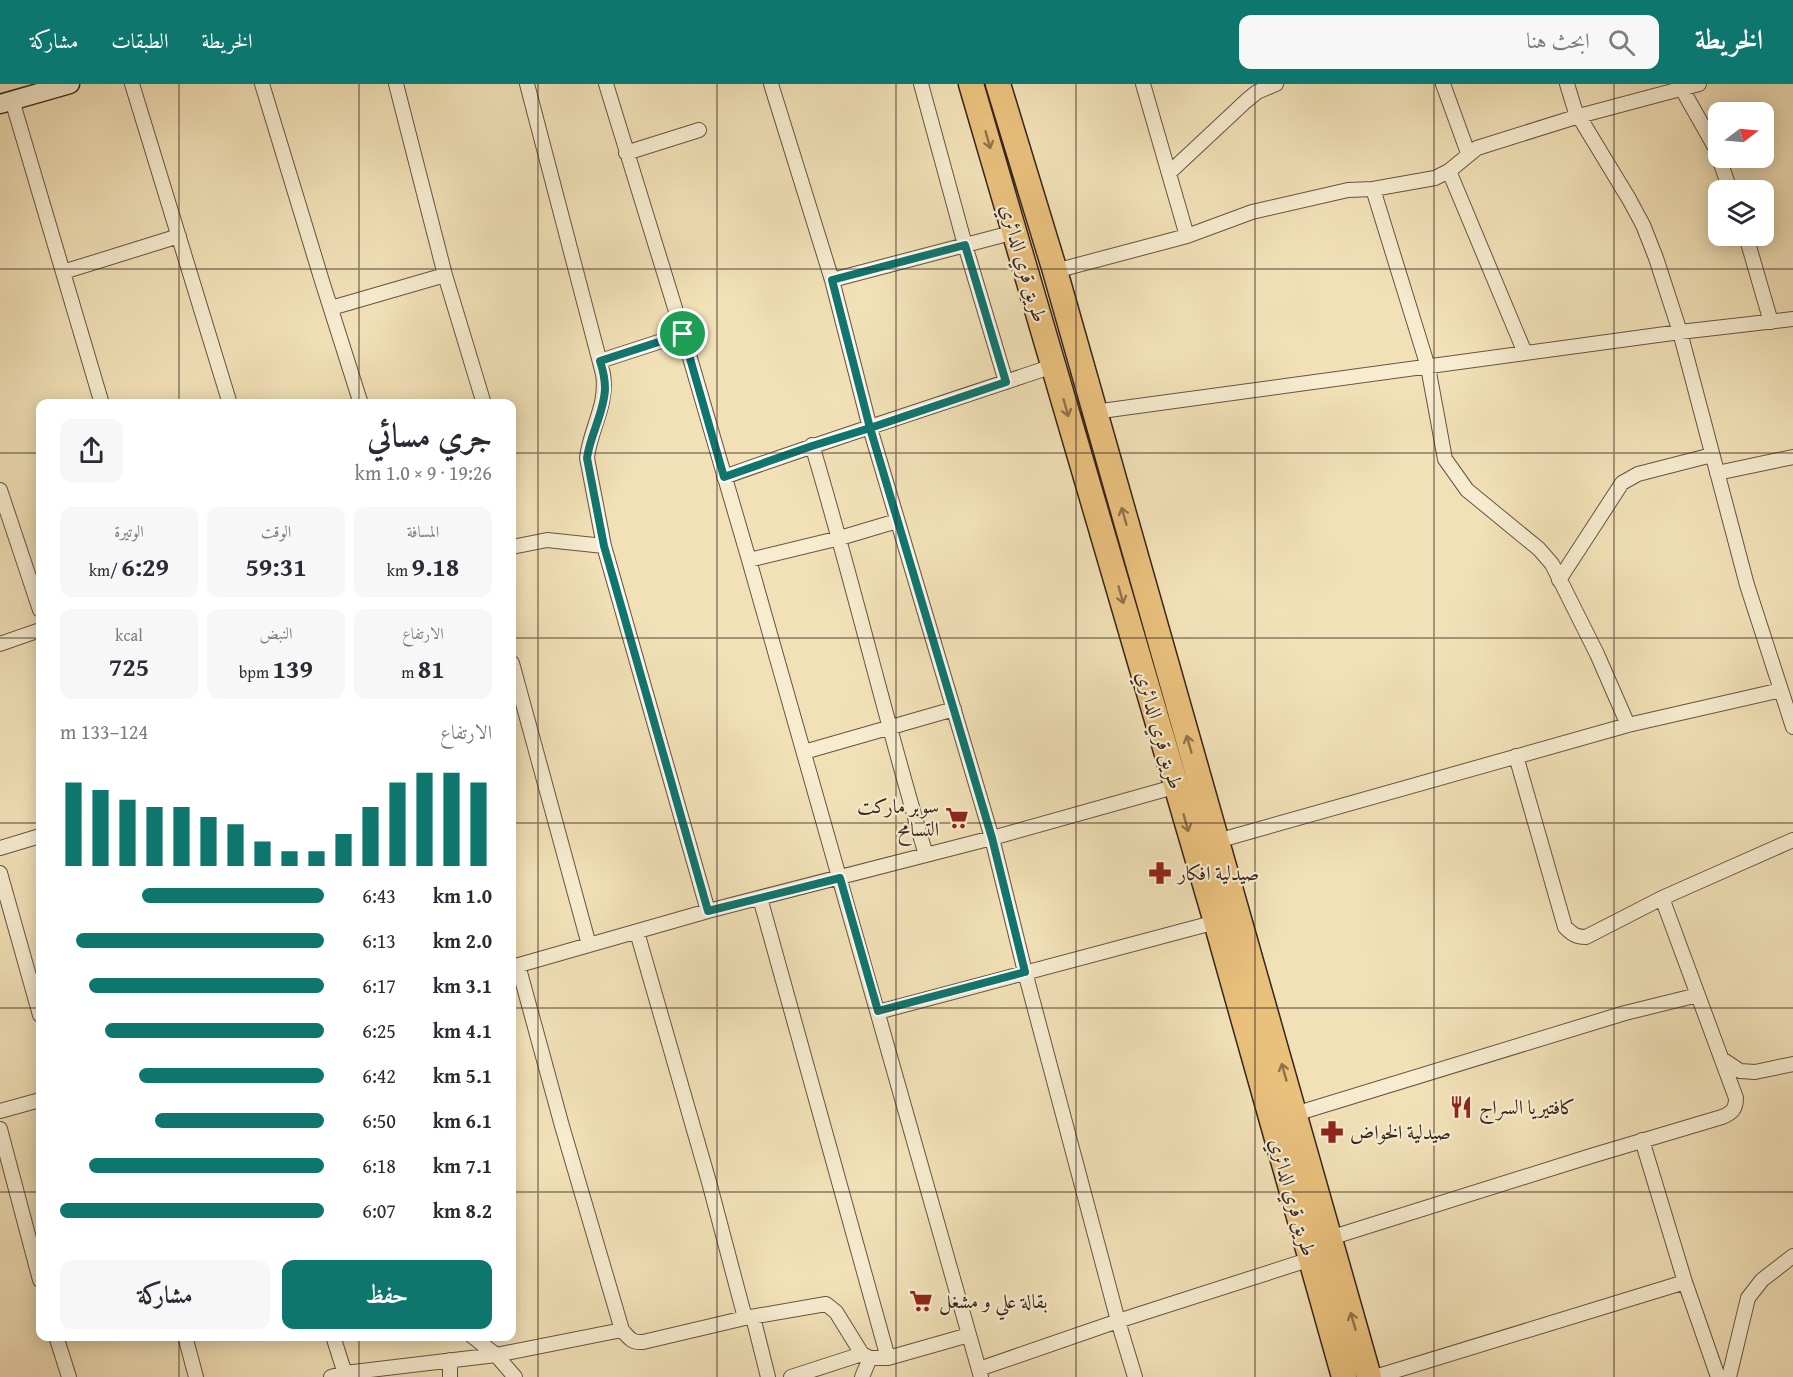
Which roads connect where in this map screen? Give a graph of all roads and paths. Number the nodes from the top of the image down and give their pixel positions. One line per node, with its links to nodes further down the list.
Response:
1 (70, 84): 17 (main road)
2 (132, 84): 27 (street)
3 (262, 84): 35 (street)
4 (396, 84): 33 (street)
5 (527, 84): 41 (street)
6 (606, 84): 20 (street)
7 (771, 84): 34 (street)
8 (921, 84): 29 (street)
9 (971, 84): 26 (highway, طريق قري الدائري, one-way to 26)
10 (998, 84): 31 (highway, طريق قري الدائري)
11 (1143, 84): 23 (street)
12 (1276, 84): 23 (street)
13 (1443, 84): 21 (street)
14 (1567, 84): 18 (street)
15 (1699, 84): 16 (street)
16 (1682, 87): 18 (street); 24 (street)
17 (6, 102): 32 (street)
18 (1579, 116): 21 (street); 38 (street)
19 (699, 129): 20 (street)
20 (626, 153): 39 (street)
21 (1468, 153): 22 (street)
22 (1449, 171): 25 (street); 40 (street)
23 (1170, 172): 28 (street)
24 (1727, 180)
25 (1373, 189): 28 (street); 43 (street)
26 (1015, 232): 29 (street); 42 (highway, طريق قري الدائري)
27 (179, 236): 32 (street); 46 (street)
28 (1187, 236): 31 (street)
29 (965, 245): 34 (street); 44 (street)
30 (1749, 246): 37 (street)
31 (1055, 271): 49 (highway, طريق قري الدائري)
32 (63, 272): 45 (street)
33 (445, 275): 35 (street); 48 (street)
34 (832, 280): 50 (street)
35 (331, 308): 47 (street)
36 (1793, 319): 37 (street)
37 (1771, 322): 38 (street)
38 (1680, 332): 40 (street); 52 (street)
39 (683, 334): 41 (street); 55 (street)
40 (1525, 353): 43 (street)
41 (600, 361): 60 (street)
42 (1053, 366): 44 (street); 75 (highway, طريق قري الدائري, one-way to 75)
43 (1428, 367): 49 (street); 62 (street)
44 (1006, 382): 50 (street)
45 (101, 399)
46 (228, 399)
47 (359, 399)
48 (482, 399)
49 (1094, 412): 74 (highway, طريق قري الدائري, one-way to 49)
50 (870, 428): 51 (street); 57 (street)
51 (812, 446): 55 (street); 58 (street)
52 (1712, 455): 54 (street); 62 (street)
53 (1793, 457): 54 (street)
54 (1717, 473): 67 (street)
55 (724, 477): 61 (street)
56 (0, 490): 63 (street)
57 (897, 521): 58 (street); 68 (street)
58 (840, 538): 61 (street); 71 (street)
59 (516, 546): 60 (street)
60 (604, 546): 86 (street)
61 (749, 560): 72 (street)
62 (1560, 580): 69 (street)
63 (36, 598)
64 (36, 631): 65 (street)
65 (0, 644)
66 (516, 678): 89 (street)
67 (1781, 690): 69 (street); 70 (street)
68 (954, 710): 71 (street); 77 (street)
69 (1628, 725): 73 (street)
70 (1793, 727)
71 (891, 728): 72 (street); 81 (street)
72 (804, 752): 83 (street)
73 (1516, 756): 79 (street); 85 (street)
74 (1199, 780): 75 (street); 79 (highway, طريق قري الدائري)
75 (1176, 786): 77 (street); 87 (highway, طريق قري الدائري, one-way to 87)
76 (36, 837): 80 (street)
77 (992, 838): 81 (street); 92 (street)
78 (1793, 840): 85 (street)
79 (1217, 841): 100 (highway, طريق قري الدائري, one-way to 79)
80 (0, 848)
81 (926, 855): 83 (street)
82 (0, 873): 94 (street)
83 (840, 878): 84 (street); 95 (street)
84 (759, 898): 86 (street); 118 (street)
85 (1662, 898): 93 (street)
86 (708, 911): 88 (street)
87 (1216, 922): 92 (street); 105 (highway, طريق قري الدائري)
88 (637, 932): 89 (street); 108 (street)
89 (589, 945): 90 (street)
90 (516, 966)
91 (516, 969): 110 (street)
92 (1025, 972): 95 (street); 109 (street)
93 (1698, 995): 96 (street); 100 (street)
94 (36, 1001)
95 (878, 1011): 111 (street)
96 (1722, 1059): 97 (street); 102 (street)
97 (1793, 1064)
98 (36, 1101): 99 (street)
99 (0, 1111)
100 (1295, 1114): 103 (highway, طريق قري الدائري)
101 (0, 1129): 106 (street)
102 (1642, 1140): 103 (street); 107 (street)
103 (1330, 1238): 132 (highway, طريق قري الدائري, one-way to 103)
104 (1793, 1256): 135 (street)
105 (1311, 1259): 109 (street); 131 (highway, طريق قري الدائري)
106 (36, 1265)
107 (1685, 1282): 133 (street); 134 (street)
108 (749, 1317): 110 (street); 117 (street); 127 (street)
109 (1118, 1321): 120 (street); 130 (street)
110 (622, 1330): 116 (street)
111 (969, 1335): 118 (street); 120 (street)
112 (58, 1341): 122 (street)
113 (186, 1341): 123 (street)
114 (335, 1341): 121 (street)
115 (478, 1341): 116 (street)
116 (496, 1355): 119 (street); 126 (street)
117 (866, 1356): 118 (street); 128 (street); 129 (street)
118 (888, 1358)
119 (450, 1360): 121 (street); 125 (street)
120 (980, 1373)
121 (346, 1375): 124 (street)
122 (69, 1377)
123 (196, 1377)
124 (331, 1377)
125 (450, 1377)
126 (515, 1377)
127 (768, 1377)
128 (791, 1377)
129 (862, 1377)
130 (1135, 1377)
131 (1344, 1377)
132 (1369, 1377)
133 (1375, 1377)
134 (1718, 1377)
135 (1729, 1377)

